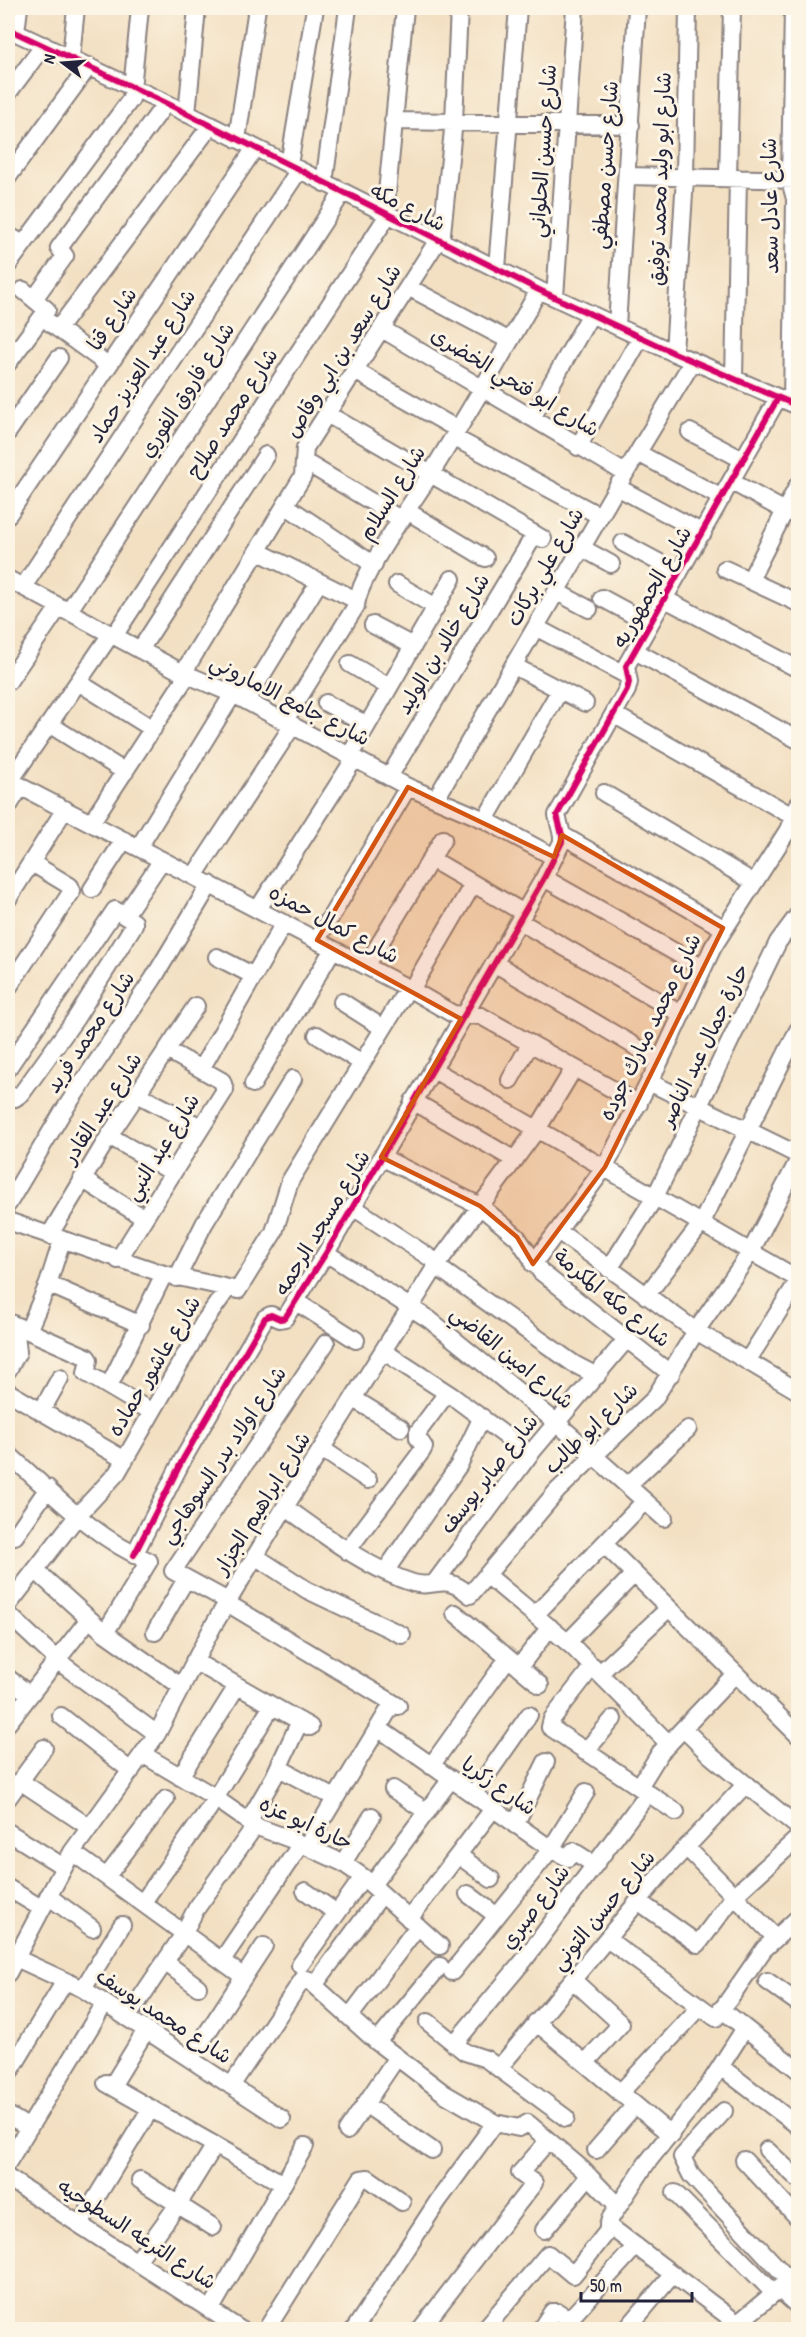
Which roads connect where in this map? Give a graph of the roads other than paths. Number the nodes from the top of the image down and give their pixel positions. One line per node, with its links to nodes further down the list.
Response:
1 (18, 8): 16 (street)
2 (76, 8): 18 (street)
3 (140, 8): 20 (street)
4 (197, 8): 23 (street)
5 (257, 8): 30 (street)
6 (315, 8): 32 (street)
7 (348, 8): 38 (street)
8 (405, 8): 24 (street)
9 (459, 8): 25 (street)
10 (518, 8): 26 (street)
11 (575, 8): 27 (street, شارع حسين الحلواني)
12 (637, 8): 29 (street, شارع حسن مصطفي)
13 (688, 8): 35 (street, شارع ابو وليد محمد توفيق)
14 (732, 8): 36 (street)
15 (793, 8): 37 (street, شارع عادل سعد)
16 (12, 31): 17 (street, شارع مكه)
17 (44, 45): 18 (street, شارع مكه); 21 (street)
18 (71, 57): 19 (street, شارع مكه)
19 (89, 66): 20 (street, شارع مكه); 34 (street)
20 (133, 87): 22 (street, شارع مكه); 43 (street)
21 (8, 93)
22 (166, 103): 23 (street, شارع مكه); 50 (street)
23 (187, 114): 28 (street, شارع مكه)
24 (393, 121): 25 (street); 40 (street)
25 (454, 121): 26 (street); 42 (street)
26 (509, 123): 27 (street); 45 (street)
27 (569, 124): 29 (street); 48 (street, شارع حسين الحلواني)
28 (210, 125): 30 (street, شارع مكه); 52 (street)
29 (631, 125): 33 (street, شارع حسن مصطفي)
30 (237, 139): 31 (street, شارع مكه)
31 (255, 148): 32 (street, شارع مكه); 60 (street, شارع قنا)
32 (294, 168): 38 (street, شارع مكه); 98 (street, شارع عبد العزيز حماد)
33 (627, 176): 35 (street); 51 (street, شارع حسن مصطفي)
34 (8, 177)
35 (685, 177): 36 (street); 56 (street, شارع ابو وليد محمد توفيق)
36 (733, 178): 37 (street); 62 (street)
37 (794, 180): 64 (street, شارع عادل سعد)
38 (324, 183): 39 (street, شارع مكه)
39 (343, 192): 40 (street, شارع مكه); 104 (street, شارع فاروق الفوري)
40 (387, 214): 42 (street, شارع مكه); 108 (street, شارع محمد صلاح)
41 (8, 235): 43 (street)
42 (440, 241): 45 (street, شارع مكه); 46 (street, شارع سعد بن ابي وقاص)
43 (23, 244): 44 (street)
44 (8, 265)
45 (496, 268): 47 (street, شارع مكه)
46 (408, 287): 53 (street, شارع سعد بن ابي وقاص); 55 (street)
47 (539, 290): 48 (street, شارع مكه); 55 (street, شارع السلام)
48 (555, 297): 49 (street, شارع مكه)
49 (591, 314): 51 (street, شارع مكه); 66 (street)
50 (42, 317): 52 (street); 59 (street)
51 (617, 326): 54 (street, شارع مكه)
52 (58, 329): 60 (street)
53 (382, 329): 61 (street, شارع سعد بن ابي وقاص); 63 (street, شارع ابو فتحي الخضرى)
54 (641, 338): 56 (street, شارع مكه); 70 (street)
55 (510, 341): 63 (street, شارع السلام)
56 (674, 353): 58 (street, شارع مكه)
57 (59, 358): 67 (street)
58 (693, 361): 62 (street, شارع مكه); 71 (street, شارع علي بركات)
59 (8, 363)
60 (108, 365): 82 (street, شارع قنا)
61 (355, 370): 65 (street, شارع سعد بن ابي وقاص); 69 (street)
62 (734, 379): 64 (street, شارع مكه)
63 (483, 388): 66 (street, شارع ابو فتحي الخضرى); 69 (street, شارع السلام)
64 (790, 402): 73 (street, شارع الجمهوريه)
65 (327, 414): 74 (street, شارع سعد بن ابي وقاص); 75 (street)
66 (532, 418): 70 (street, شارع ابو فتحي الخضرى)
67 (8, 432)
68 (690, 432): 73 (street)
69 (455, 433): 75 (street, شارع السلام); 84 (street)
70 (578, 447): 76 (street, شارع ابو فتحي الخضرى)
71 (638, 453): 76 (street, شارع علي بركات); 79 (street)
72 (266, 455): 110 (street)
73 (743, 460): 77 (street, شارع الجمهوريه)
74 (305, 462): 80 (street, شارع سعد بن ابي وقاص); 83 (street)
75 (430, 474): 83 (street, شارع السلام); 132 (street, شارع خالد بن الوليد)
76 (621, 480): 84 (street, شارع علي بركات); 85 (street, شارع ابو فتحي الخضرى)
77 (732, 482): 79 (street, شارع الجمهوريه); 81 (street)
78 (798, 485): 81 (street)
79 (722, 498): 85 (street, شارع الجمهوريه)
80 (285, 505): 88 (street, شارع سعد بن ابي وقاص); 91 (street)
81 (785, 512): 95 (street)
82 (8, 515)
83 (404, 516): 89 (street); 91 (street, شارع السلام)
84 (600, 516): 87 (street, شارع علي بركات)
85 (703, 533): 93 (street, شارع الجمهوريه)
86 (623, 543): 93 (street)
87 (582, 548): 90 (street); 99 (street, شارع علي بركات)
88 (257, 551): 96 (street); 115 (street, شارع سعد بن ابي وقاص)
89 (484, 558)
90 (611, 564)
91 (374, 565): 101 (street, شارع السلام)
92 (725, 568): 95 (street)
93 (679, 573): 100 (street, شارع الجمهوريه)
94 (452, 579): 103 (street)
95 (750, 580): 102 (street)
96 (319, 582): 101 (street); 121 (street)
97 (397, 584): 103 (street)
98 (13, 586): 104 (street, شارع جامع الاماروني)
99 (557, 592): 105 (street); 107 (street, شارع علي بركات)
100 (665, 599): 105 (street, شارع الجمهوريه); 114 (street)
101 (356, 600): 125 (street, شارع السلام)
102 (798, 603)
103 (436, 607): 109 (street)
104 (64, 609): 108 (street, شارع جامع الاماروني); 117 (street, شارع فاروق الفوري)
105 (650, 624): 111 (street, شارع الجمهوريه)
106 (372, 625): 109 (street)
107 (537, 628): 113 (street, شارع علي بركات); 116 (street)
108 (112, 635): 110 (street, شارع جامع الاماروني); 118 (street, شارع محمد صلاح)
109 (413, 646): 119 (street)
110 (140, 650): 115 (street, شارع جامع الاماروني)
111 (635, 651): 116 (street, شارع الجمهوريه); 129 (street)
112 (350, 664): 119 (street)
113 (514, 666): 120 (street); 136 (street, شارع علي بركات)
114 (798, 669)
115 (186, 673): 121 (street, شارع جامع الاماروني); 128 (street, شارع سعد بن ابي وقاص)
116 (626, 675): 124 (street, شارع الجمهوريه)
117 (8, 682)
118 (78, 682): 126 (street, شارع محمد صلاح); 128 (street)
119 (389, 687): 127 (street)
120 (560, 690): 123 (street); 139 (street)
121 (239, 697): 125 (street, شارع جامع الاماروني); 144 (street)
122 (326, 703): 127 (street)
123 (585, 703)
124 (615, 715): 140 (street); 142 (street, شارع الجمهوريه)
125 (289, 723): 130 (street, شارع جامع الاماروني); 149 (street, شارع السلام)
126 (49, 724): 131 (street); 133 (street, شارع محمد صلاح)
127 (367, 725): 130 (street)
128 (153, 729): 131 (street, شارع سعد بن ابي وقاص)
129 (798, 740)
130 (352, 757): 132 (street, شارع جامع الاماروني); 156 (street)
131 (125, 772): 141 (street, شارع سعد بن ابي وقاص)
132 (389, 777): 134 (street, شارع جامع الاماروني)
133 (13, 782): 137 (street, شارع محمد صلاح); 138 (street, شارع كمال حمزه)
134 (408, 787): 136 (street, شارع جامع الاماروني); 162 (street)
135 (604, 793): 151 (street)
136 (437, 797): 139 (street, شارع جامع الاماروني)
137 (8, 807)
138 (65, 809): 141 (street, شارع كمال حمزه); 148 (street)
139 (485, 820): 145 (street, شارع جامع الاماروني)
140 (795, 822): 151 (street, شارع محمد مبارك جوده)
141 (91, 823): 144 (street, شارع كمال حمزه)
142 (562, 835): 145 (street, شارع الجمهوريه); 161 (street)
143 (443, 839): 146 (street)
144 (131, 843): 147 (street, شارع كمال حمزه); 154 (street)
145 (554, 857): 150 (street, شارع الجمهوريه)
146 (431, 859): 153 (street); 166 (street)
147 (162, 860): 149 (street, شارع كمال حمزه); 157 (street)
148 (32, 863): 155 (street); 169 (street)
149 (194, 876): 152 (street, شارع كمال حمزه)
150 (544, 878): 159 (street, شارع الجمهوريه); 167 (street)
151 (753, 882): 161 (street, شارع محمد مبارك جوده)
152 (210, 884): 156 (street, شارع كمال حمزه); 207 (street, شارع محمد فريد)
153 (473, 884): 159 (street); 170 (street, شارع عاشور حماده)
154 (92, 889)
155 (8, 899)
156 (258, 909): 160 (street, شارع كمال حمزه)
157 (125, 915): 182 (street); 190 (street)
158 (798, 915): 194 (street, حارة جمال عبد الناصر)
159 (521, 917): 165 (street, شارع الجمهوريه); 173 (street)
160 (285, 923): 162 (street, شارع كمال حمزه); 168 (street)
161 (723, 928): 167 (street, شارع محمد مبارك جوده)
162 (317, 940): 163 (street, شارع كمال حمزه)
163 (333, 949): 166 (street, شارع كمال حمزه); 189 (street)
164 (217, 957): 168 (street)
165 (494, 963): 174 (street, شارع الجمهوريه); 180 (street)
166 (366, 966): 170 (street, شارع كمال حمزه)
167 (703, 968): 173 (street, شارع محمد مبارك جوده)
168 (254, 976): 184 (street)
169 (8, 988)
170 (410, 989): 174 (street, شارع كمال حمزه); 175 (street, شارع عاشور حماده)
171 (342, 1002): 175 (street)
172 (196, 1006): 179 (street, شارع عبد القادر)
173 (681, 1014): 180 (street, شارع محمد مبارك جوده)
174 (463, 1016): 178 (street, شارع كمال حمزه); 185 (street, شارع مسجد الرحمه)
175 (383, 1028): 181 (street, شارع عاشور حماده)
176 (798, 1030): 197 (street)
177 (317, 1035): 181 (street)
178 (530, 1044): 183 (street, شارع كمال حمزه); 187 (street)
179 (167, 1050): 184 (street, شارع عبد النبي); 191 (street, شارع عبد القادر)
180 (660, 1062): 188 (street, شارع محمد مبارك جوده)
181 (362, 1063): 224 (street, شارع عاشور حماده)
182 (8, 1068)
183 (574, 1068): 193 (street, شارع كمال حمزه); 196 (street, شارع ابراهيم الجزار)
184 (201, 1069): 195 (street, شارع عبد النبي)
185 (432, 1069): 192 (street, شارع مسجد الرحمه); 196 (street)
186 (293, 1079): 221 (street)
187 (510, 1080)
188 (649, 1082): 193 (street, شارع محمد مبارك جوده); 194 (street)
189 (253, 1084)
190 (8, 1094)
191 (137, 1094): 195 (street); 198 (street, شارع عبد القادر)
192 (413, 1101): 200 (street, شارع مسجد الرحمه); 201 (street)
193 (639, 1104): 203 (street, شارع محمد مبارك جوده)
194 (699, 1106): 197 (street); 206 (street, حارة جمال عبد الناصر)
195 (201, 1127): 204 (street, شارع عبد النبي)
196 (538, 1128): 201 (street, شارع ابراهيم الجزار); 203 (street)
197 (748, 1131): 199 (street); 212 (street)
198 (109, 1136): 204 (street); 205 (street, شارع عبد القادر)
199 (798, 1155)
200 (381, 1157): 208 (street, شارع مكه المكرمة); 209 (street, شارع مسجد الرحمه)
201 (515, 1160): 208 (street, شارع ابراهيم الجزار)
202 (798, 1161): 216 (street, شارع ابو طالب)
203 (605, 1167): 206 (street); 213 (street, شارع محمد مبارك جوده)
204 (172, 1172): 210 (street, شارع عبد النبي)
205 (82, 1179): 210 (street); 214 (street, شارع عبد القادر)
206 (655, 1197): 212 (street); 220 (street, حارة جمال عبد الناصر)
207 (8, 1204)
208 (480, 1206): 218 (street, شارع ابراهيم الجزار); 219 (street, شارع مكه المكرمة)
209 (353, 1207): 215 (street, شارع مسجد الرحمه); 218 (street)
210 (144, 1218): 217 (street, شارع عبد النبي)
211 (8, 1221): 214 (street)
212 (701, 1224): 216 (street); 225 (street)
213 (558, 1231): 219 (street, شارع محمد مبارك جوده); 220 (street)
214 (55, 1238): 217 (street); 223 (street, شارع عبد القادر)
215 (326, 1253): 226 (street, شارع مسجد الرحمه); 227 (street, شارع امين القاضي)
216 (750, 1253): 222 (street); 230 (street, شارع ابو طالب)
217 (118, 1260): 221 (street)
218 (437, 1264): 227 (street, شارع ابراهيم الجزار); 238 (street)
219 (533, 1264): 232 (street, شارع مكه المكرمة)
220 (609, 1269): 225 (street)
221 (170, 1276): 224 (street); 228 (street)
222 (798, 1280): 235 (street)
223 (48, 1284): 228 (street); 229 (street, شارع عبد القادر)
224 (228, 1288): 246 (street, شارع عاشور حماده)
225 (646, 1296): 230 (street)
226 (295, 1301): 231 (street); 267 (street, شارع مسجد الرحمه)
227 (411, 1306): 234 (street, شارع ابراهيم الجزار); 248 (street, شارع امين القاضي)
228 (141, 1324): 240 (street)
229 (17, 1326): 236 (street); 240 (street)
230 (696, 1330): 235 (street); 237 (street, شارع ابو طالب)
231 (356, 1340)
232 (626, 1341): 237 (street, شارع مكه المكرمة); 238 (street, شارع صابر يوسف)
233 (326, 1343): 272 (street, شارع اولاد بدر السوهاجي)
234 (383, 1352): 242 (street); 244 (street, شارع ابراهيم الجزار)
235 (748, 1360): 241 (street)
236 (8, 1370)
237 (671, 1374): 254 (street, شارع ابو طالب)
238 (597, 1376): 248 (street, شارع صابر يوسف)
239 (60, 1378): 245 (street)
240 (109, 1386): 246 (street)
241 (797, 1388)
242 (447, 1393): 247 (street); 265 (street)
243 (10, 1398): 245 (street)
244 (354, 1399): 249 (street); 251 (street, شارع ابراهيم الجزار)
245 (41, 1412): 255 (street)
246 (152, 1412): 255 (street, شارع عاشور حماده)
247 (482, 1417): 253 (street); 269 (street)
248 (557, 1422): 253 (street, شارع صابر يوسف); 254 (street, شارع امين القاضي)
249 (401, 1428)
250 (688, 1429): 257 (street)
251 (322, 1449): 256 (street); 260 (street, شارع ابراهيم الجزار)
252 (8, 1454): 258 (street)
253 (530, 1454): 273 (street, شارع صابر يوسف)
254 (596, 1456): 257 (street, شارع امين القاضي); 270 (street, شارع ابو طالب)
255 (125, 1460): 261 (street, شارع عاشور حماده)
256 (368, 1480)
257 (628, 1485): 259 (street, شارع امين القاضي)
258 (48, 1488): 261 (street); 263 (street)
259 (645, 1501): 262 (street, شارع امين القاضي); 264 (street)
260 (285, 1507): 265 (street); 266 (street, شارع ابراهيم الجزار)
261 (78, 1515): 267 (street); 268 (street, شارع عاشور حماده)
262 (663, 1518)
263 (15, 1536)
264 (604, 1544): 271 (street); 279 (street)
265 (347, 1551): 269 (street)
266 (255, 1556): 274 (street, شارع ابراهيم الجزار); 284 (street)
267 (142, 1558): 283 (street, شارع مسجد الرحمه)
268 (35, 1570): 275 (street, شارع عاشور حماده); 280 (street)
269 (386, 1570): 273 (street)
270 (487, 1575): 273 (street, شارع ابو طالب); 279 (street)
271 (634, 1575): 276 (street); 285 (street)
272 (186, 1579): 274 (street); 282 (street)
273 (436, 1581)
274 (227, 1602): 287 (street, شارع ابراهيم الجزار); 301 (street)
275 (8, 1605)
276 (668, 1609): 289 (street); 290 (street)
277 (455, 1613): 288 (street)
278 (8, 1614): 286 (street)
279 (535, 1615): 281 (street)
280 (89, 1619): 283 (street); 286 (street)
281 (550, 1627): 285 (street); 288 (street)
282 (155, 1632)
283 (105, 1633): 294 (street)
284 (402, 1635)
285 (568, 1642): 289 (street)
286 (58, 1661): 295 (street); 303 (street)
287 (194, 1661): 293 (street); 294 (street, شارع ابراهيم الجزار)
288 (513, 1663): 292 (street); 310 (street)
289 (597, 1670): 305 (street); 307 (street)
290 (735, 1674): 302 (street, شارع صبري); 304 (street)
291 (8, 1678): 295 (street)
292 (540, 1685)
293 (237, 1686): 296 (street); 313 (street)
294 (182, 1687): 303 (street, شارع ابراهيم الجزار)
295 (30, 1695): 300 (street)
296 (273, 1706): 311 (street); 324 (street)
297 (529, 1715): 320 (street)
298 (61, 1716): 312 (street)
299 (613, 1719): 307 (street)
300 (8, 1723)
301 (378, 1728): 310 (street, شارع زكريا); 322 (street)
302 (684, 1729): 305 (street, شارع صبري); 316 (street)
303 (157, 1734): 308 (street, شارع ابراهيم الجزار)
304 (798, 1735)
305 (669, 1744): 318 (street, شارع صبري)
306 (44, 1748): 315 (street)
307 (585, 1752): 318 (street)
308 (144, 1755): 312 (street, شارع ابراهيم الجزار); 313 (street, حارة ابو عزه)
309 (546, 1762): 330 (street)
310 (431, 1766): 314 (street, شارع زكريا)
311 (279, 1768): 322 (street); 329 (street)
312 (131, 1771): 331 (street, شارع ابراهيم الجزار)
313 (180, 1777): 324 (street, حارة ابو عزه)
314 (451, 1779): 320 (street, شارع زكريا); 326 (street)
315 (21, 1780): 321 (street); 331 (street)
316 (746, 1784): 332 (street); 335 (street, شارع حسن التوني)
317 (393, 1789): 326 (street)
318 (644, 1790): 327 (street); 340 (street, شارع صبري)
319 (586, 1792): 336 (street)
320 (473, 1795): 325 (street, شارع زكريا)
321 (8, 1798)
322 (336, 1798): 334 (street)
323 (166, 1799): 341 (street)
324 (215, 1799): 329 (street, حارة ابو عزه); 350 (street)
325 (493, 1809): 330 (street, شارع زكريا); 337 (street)
326 (427, 1812): 343 (street)
327 (676, 1812)
328 (372, 1816): 339 (street)
329 (252, 1824): 334 (street, حارة ابو عزه); 357 (street)
330 (515, 1825): 336 (street, شارع زكريا)
331 (89, 1827): 338 (street, شارع ابراهيم الجزار)
332 (798, 1829): 347 (street)
333 (8, 1832): 338 (street)
334 (303, 1845): 339 (street, حارة ابو عزه); 363 (street)
335 (687, 1848): 347 (street); 348 (street, شارع حسن التوني)
336 (551, 1849): 340 (street, شارع زكريا); 352 (street)
337 (458, 1855): 342 (street); 354 (street)
338 (68, 1859): 341 (street); 349 (street, شارع ابراهيم الجزار)
339 (343, 1863): 343 (street, حارة ابو عزه)
340 (595, 1865): 385 (street, شارع صبري)
341 (107, 1876): 350 (street)
342 (491, 1879)
343 (372, 1885): 351 (street); 354 (street, حارة ابو عزه); 371 (street)
344 (8, 1888): 349 (street)
345 (305, 1891): 351 (street)
346 (468, 1894): 352 (street)
347 (735, 1896): 348 (street); 358 (street)
348 (638, 1901): 359 (street, شارع حسن التوني)
349 (44, 1902): 356 (street); 362 (street, شارع ابراهيم الجزار)
350 (143, 1902): 357 (street)
351 (337, 1913): 365 (street)
352 (497, 1916): 384 (street)
353 (798, 1920): 358 (street)
354 (414, 1923): 361 (street, حارة ابو عزه); 378 (street)
355 (122, 1925): 373 (street)
356 (92, 1928)
357 (184, 1932): 363 (street); 364 (street)
358 (776, 1938): 377 (street)
359 (607, 1939): 368 (street, شارع حسن التوني); 376 (street)
360 (264, 1946): 367 (street)
361 (440, 1946)
362 (15, 1950): 366 (street, شارع ابراهيم الجزار); 369 (street, شارع محمد يوسف)
363 (222, 1960): 367 (street)
364 (165, 1962): 372 (street); 379 (street)
365 (300, 1965)
366 (8, 1973)
367 (244, 1977): 387 (street)
368 (573, 1980): 381 (street, شارع حسن التوني); 388 (street)
369 (65, 1981): 373 (street, شارع محمد يوسف); 392 (street)
370 (767, 1981): 375 (street)
371 (315, 1984): 378 (street); 393 (street)
372 (198, 1987)
373 (83, 1989): 374 (street, شارع محمد يوسف)
374 (105, 2003): 379 (street, شارع محمد يوسف); 404 (street)
375 (798, 2003)
376 (700, 2007): 377 (street); 394 (street)
377 (722, 2009): 382 (street)
378 (350, 2016): 384 (street)
379 (128, 2018): 383 (street, شارع محمد يوسف)
380 (428, 2022): 385 (street)
381 (536, 2022): 388 (street); 390 (street, شارع حسن التوني)
382 (745, 2028): 389 (street); 391 (street)
383 (146, 2030): 387 (street, شارع محمد يوسف); 397 (street)
384 (377, 2042): 386 (street)
385 (454, 2044): 390 (street)
386 (397, 2057): 395 (street); 402 (street)
387 (190, 2059): 393 (street, شارع محمد يوسف)
388 (585, 2063): 394 (street)
389 (721, 2067): 403 (street); 406 (street)
390 (499, 2068): 400 (street)
391 (798, 2070)
392 (8, 2075)
393 (231, 2086): 401 (street, شارع محمد يوسف)
394 (620, 2092): 396 (street)
395 (365, 2104): 405 (street); 410 (street)
396 (634, 2105): 406 (street); 411 (street)
397 (151, 2108): 408 (street); 425 (street)
398 (724, 2111): 432 (street)
399 (8, 2115): 404 (street)
400 (566, 2118)
401 (282, 2119)
402 (495, 2123): 407 (street); 439 (street)
403 (798, 2126)
404 (29, 2128): 414 (street)
405 (347, 2131)
406 (671, 2135): 423 (street)
407 (548, 2141): 415 (street); 440 (street)
408 (215, 2145): 419 (street); 422 (street)
409 (305, 2146): 419 (street)
410 (432, 2150)
411 (596, 2150)
412 (767, 2150): 417 (street)
413 (744, 2160): 424 (street)
414 (8, 2162)
415 (589, 2176): 423 (street); 428 (street)
416 (8, 2178): 425 (street, شارع الترعه السطوحيه)
417 (798, 2179)
418 (140, 2180): 422 (street)
419 (283, 2184): 434 (street)
420 (675, 2193): 432 (street)
421 (402, 2202): 438 (street)
422 (179, 2203): 427 (street); 430 (street)
423 (618, 2206): 426 (street)
424 (798, 2218)
425 (80, 2224): 430 (street, شارع الترعه السطوحيه)
426 (608, 2225): 429 (street); 441 (street)
427 (213, 2227)
428 (544, 2230)
429 (636, 2246): 431 (street); 435 (street)
430 (136, 2261): 434 (street, شارع الترعه السطوحيه)
431 (673, 2274): 436 (street); 443 (street)
432 (785, 2284): 433 (street); 436 (street)
433 (798, 2306)
434 (211, 2309): 437 (street, شارع الترعه السطوحيه)
435 (571, 2323): 442 (street)
436 (734, 2326)
437 (241, 2330)
438 (266, 2330)
439 (354, 2330)
440 (420, 2330)
441 (484, 2330)
442 (540, 2330)
443 (626, 2330)

